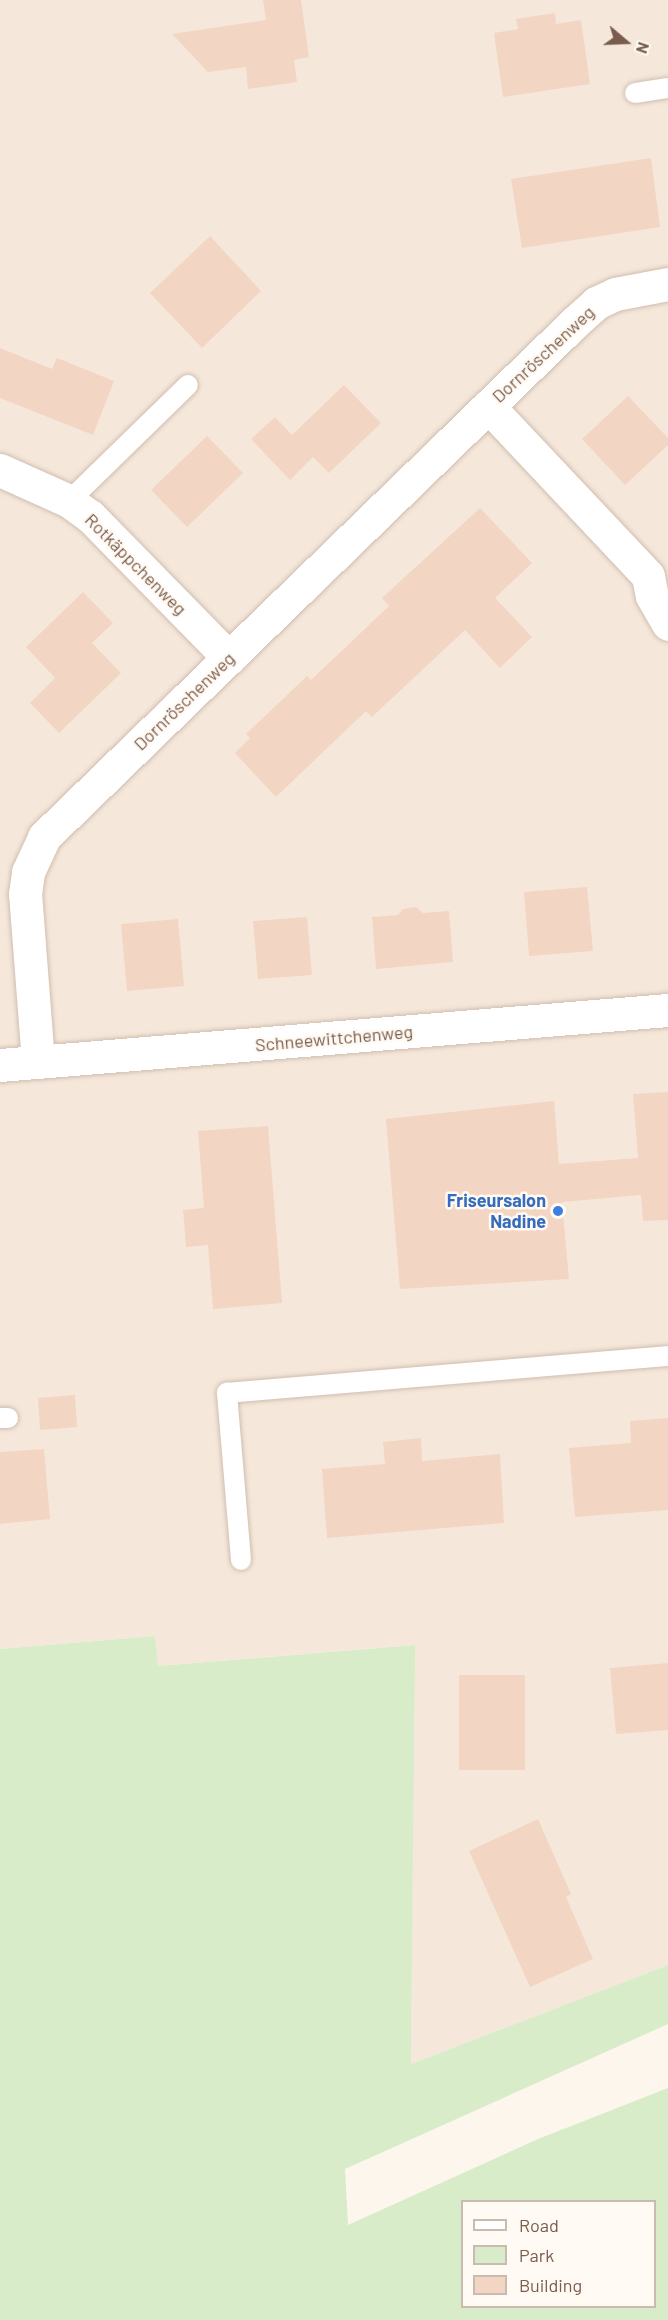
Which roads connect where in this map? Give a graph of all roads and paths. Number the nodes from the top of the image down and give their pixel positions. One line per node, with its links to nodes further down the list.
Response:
1 (668, 88): 2 (lane)
2 (635, 93)
3 (668, 284): 5 (street, Dornröschenweg)
4 (188, 385): 7 (lane)
5 (488, 406): 8 (street, Dornröschenweg); 9 (street, Dornröschenweg)
6 (0, 470): 7 (street, Rotkäppchenweg)
7 (69, 501): 9 (street, Rotkäppchenweg)
8 (668, 624)
9 (229, 658): 11 (street, Dornröschenweg)
10 (668, 1010): 11 (street, Schneewittchenweg)
11 (38, 1062): 12 (street, Schneewittchenweg)
12 (0, 1065)
13 (668, 1356): 14 (lane)
14 (241, 1560)

